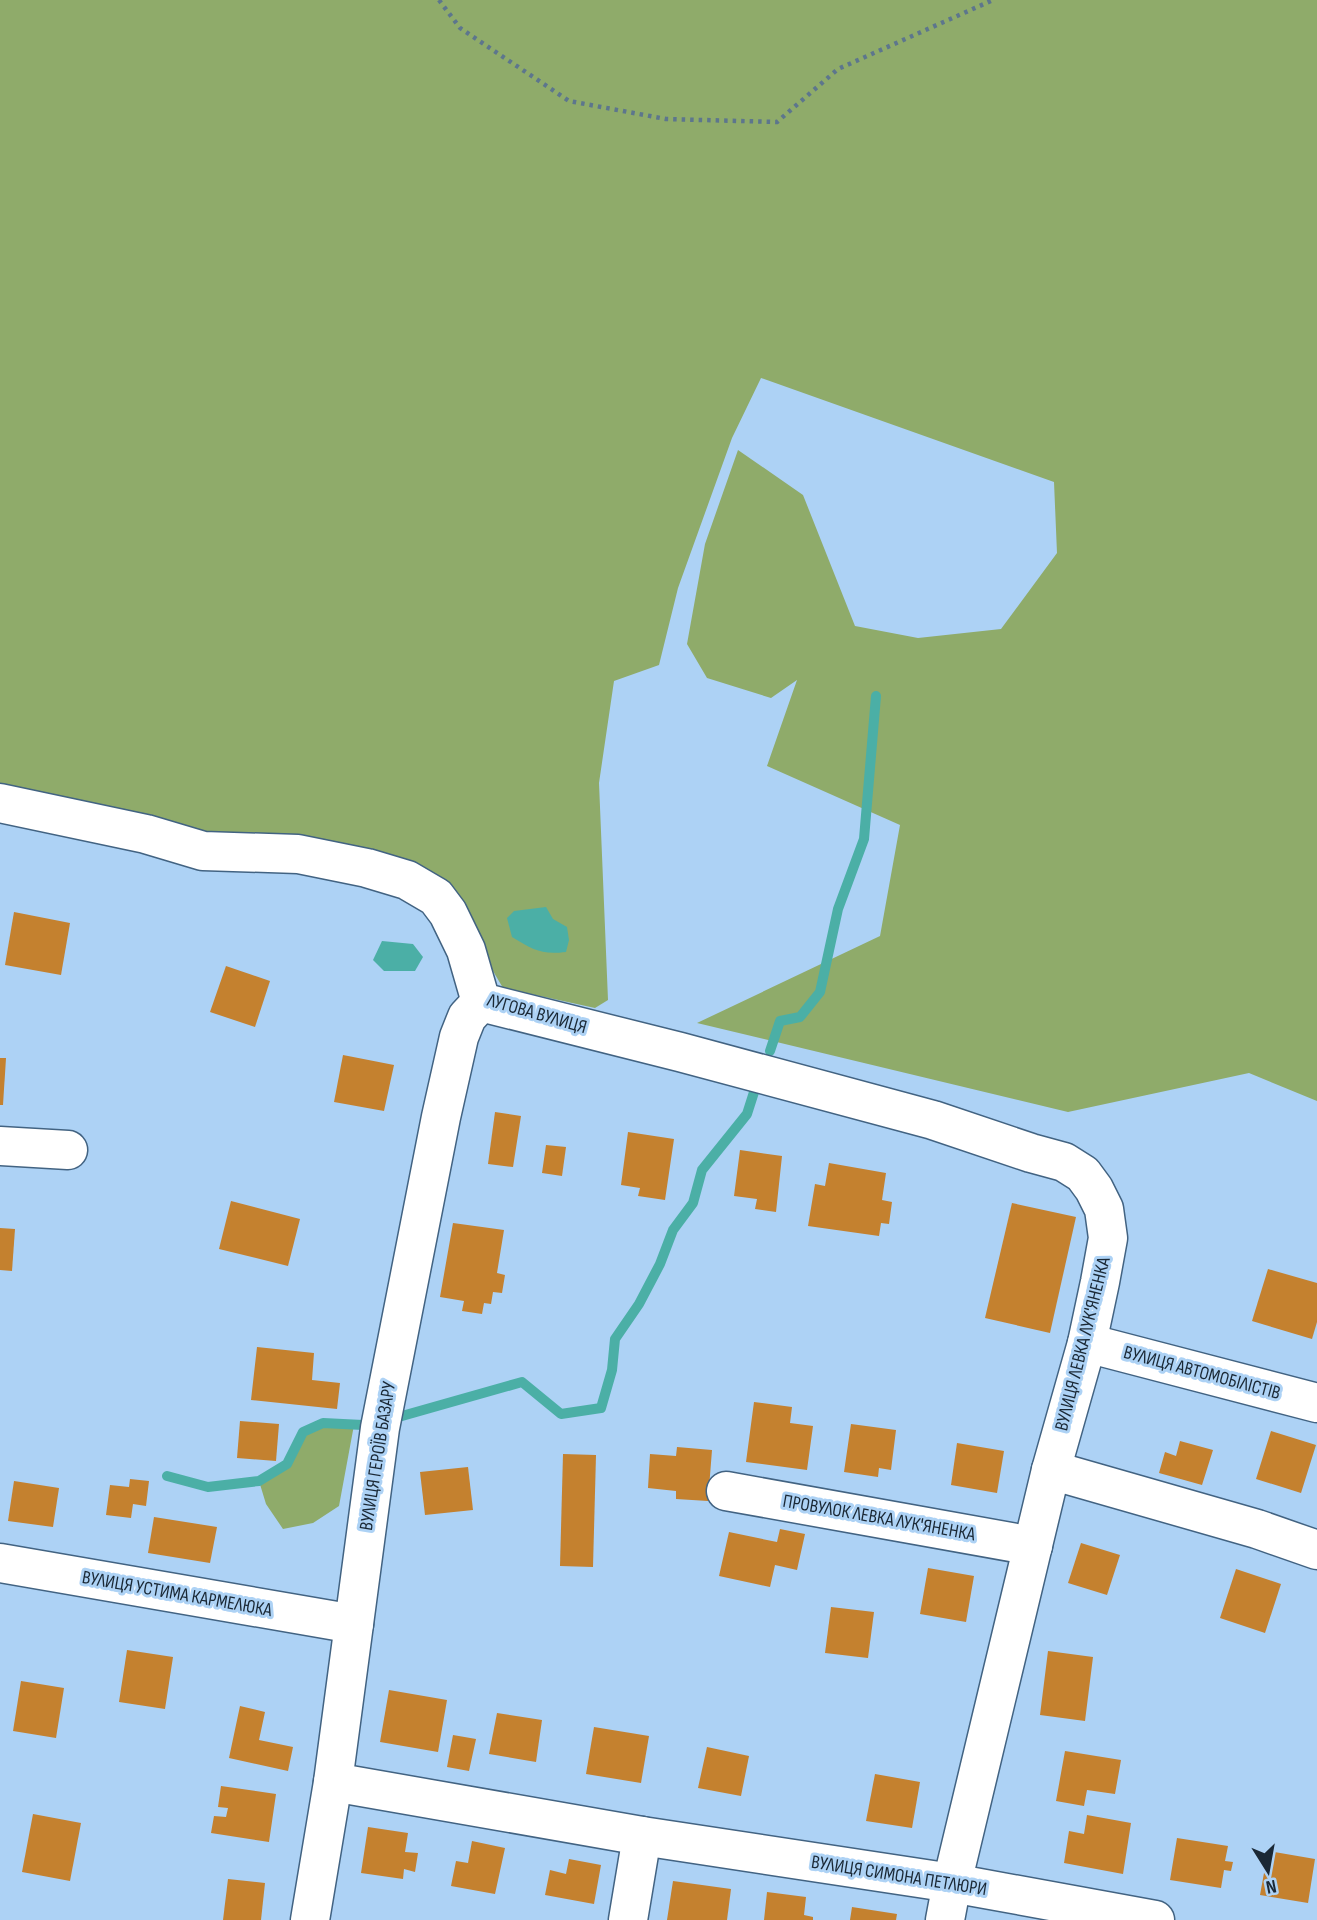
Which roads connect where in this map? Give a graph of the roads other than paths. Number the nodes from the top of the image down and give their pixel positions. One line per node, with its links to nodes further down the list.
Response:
1 (0, 803): 2 (street, ЛУГОВА ВУЛИЦЯ)
2 (481, 1002): 3 (street, ЛУГОВА ВУЛИЦЯ); 13 (street, ВУЛИЦЯ ГЕРОЇВ БАЗАРУ)
3 (933, 1120): 6 (street, ВУЛИЦЯ ЛЕВКА ЛУК'ЯНЕНКА)
4 (0, 1146): 5 (street)
5 (68, 1150)
6 (1087, 1343): 7 (street, ВУЛИЦЯ АВТОМОБІЛІСТІВ); 8 (street, ВУЛИЦЯ ЛЕВКА ЛУК'ЯНЕНКА)
7 (1317, 1403)
8 (1051, 1470): 10 (street, ВУЛИЦЯ ЛЕВКА ЛУК'ЯНЕНКА); 11 (street)
9 (726, 1491): 10 (street, ПРОВУЛОК ЛЕВКА ЛУК'ЯНЕНКА)
10 (1033, 1546): 16 (street, ВУЛИЦЯ ЛЕВКА ЛУК'ЯНЕНКА)
11 (1317, 1550)
12 (0, 1563): 13 (street, ВУЛИЦЯ УСТИМА КАРМЕЛЮКА)
13 (354, 1624): 14 (street, ВУЛИЦЯ ГЕРОЇВ БАЗАРУ)
14 (333, 1782): 15 (street, ВУЛИЦЯ СИМОНА ПЕТЛЮРИ); 17 (street, ВУЛИЦЯ ГЕРОЇВ БАЗАРУ)
15 (642, 1836): 16 (street, ВУЛИЦЯ СИМОНА ПЕТЛЮРИ); 18 (street)
16 (951, 1883): 19 (street, ВУЛИЦЯ ЛЕВКА ЛУК'ЯНЕНКА); 20 (street, ВУЛИЦЯ СИМОНА ПЕТЛЮРИ)
17 (310, 1920)
18 (628, 1920)
19 (945, 1920)
20 (1154, 1920)

